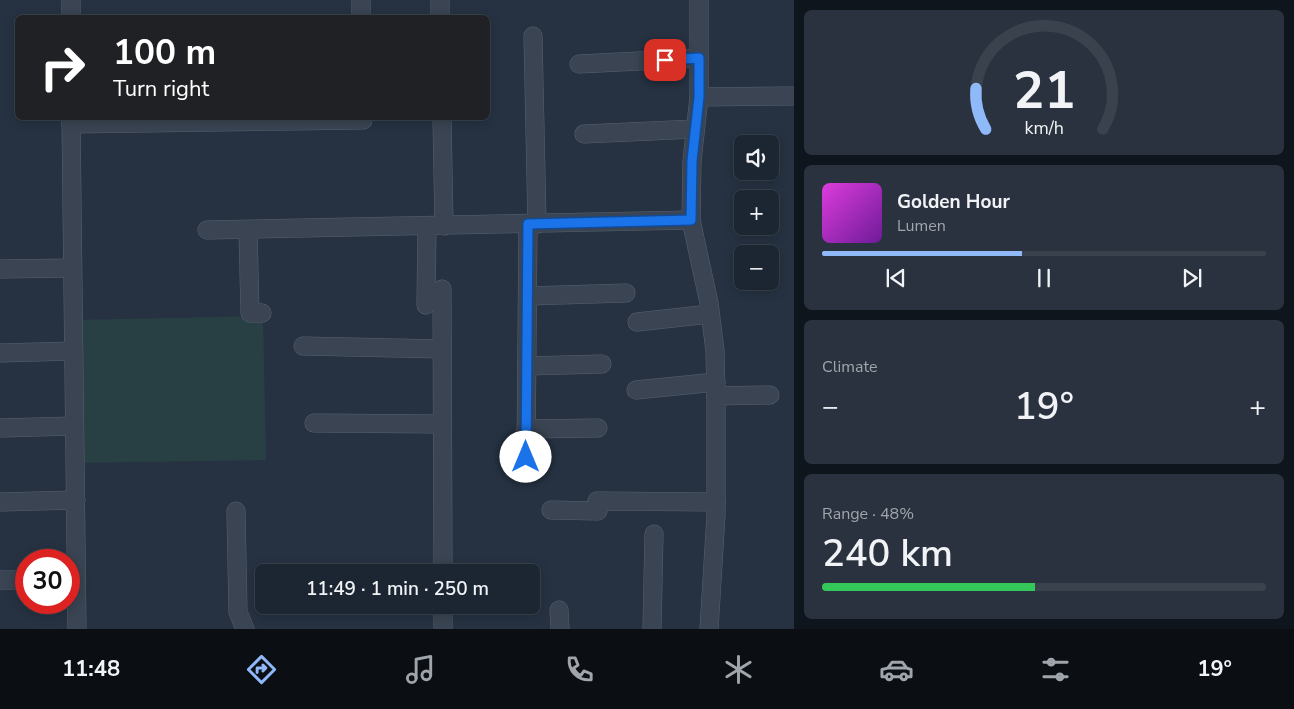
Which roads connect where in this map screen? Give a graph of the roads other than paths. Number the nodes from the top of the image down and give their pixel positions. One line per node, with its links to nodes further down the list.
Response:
1 (71, 0): 5 (street)
2 (360, 0): 6 (street)
3 (440, 0): 7 (street)
4 (699, 0): 9 (street)
5 (71, 15)
6 (361, 15)
7 (440, 15)
8 (533, 36): 19 (street)
9 (699, 58): 10 (street); 12 (street)
10 (579, 64)
11 (794, 96): 12 (street)
12 (699, 97): 16 (street)
13 (363, 120): 15 (street)
14 (442, 120): 20 (street)
15 (71, 121): 23 (street)
16 (695, 129): 17 (street); 18 (street)
17 (584, 134)
18 (691, 220): 19 (street); 30 (street)
19 (533, 224): 20 (street); 27 (street)
20 (435, 226): 22 (street); 28 (street)
21 (207, 230): 22 (street)
22 (248, 230): 29 (street)
23 (72, 268): 24 (street); 34 (street)
24 (0, 269)
25 (442, 290): 33 (street)
26 (626, 293): 27 (street)
27 (528, 296): 37 (street)
28 (426, 305)
29 (262, 313)
30 (710, 314): 31 (street); 38 (street)
31 (637, 322)
32 (303, 346): 33 (street)
33 (442, 349): 42 (street)
34 (73, 351): 35 (street); 43 (street)
35 (0, 353)
36 (602, 364): 37 (street)
37 (527, 366): 46 (street)
38 (716, 389): 39 (street); 40 (street); 50 (street)
39 (636, 390)
40 (770, 395)
41 (314, 423): 42 (street)
42 (442, 424): 55 (street)
43 (74, 426): 44 (street); 48 (street)
44 (0, 428)
45 (598, 428): 46 (street)
46 (526, 429): 47 (street)
47 (526, 457)
48 (76, 500): 49 (street); 54 (street)
49 (0, 502)
50 (716, 502): 51 (street); 66 (street)
51 (552, 510)
52 (236, 511): 62 (street)
53 (654, 534): 65 (street)
54 (74, 549)
55 (443, 564)
56 (0, 580): 57 (street)
57 (15, 580)
58 (559, 610): 64 (street)
59 (76, 614): 61 (street)
60 (443, 614): 63 (street)
61 (77, 629)
62 (245, 629)
63 (443, 629)
64 (560, 629)
65 (652, 629)
66 (709, 629)

